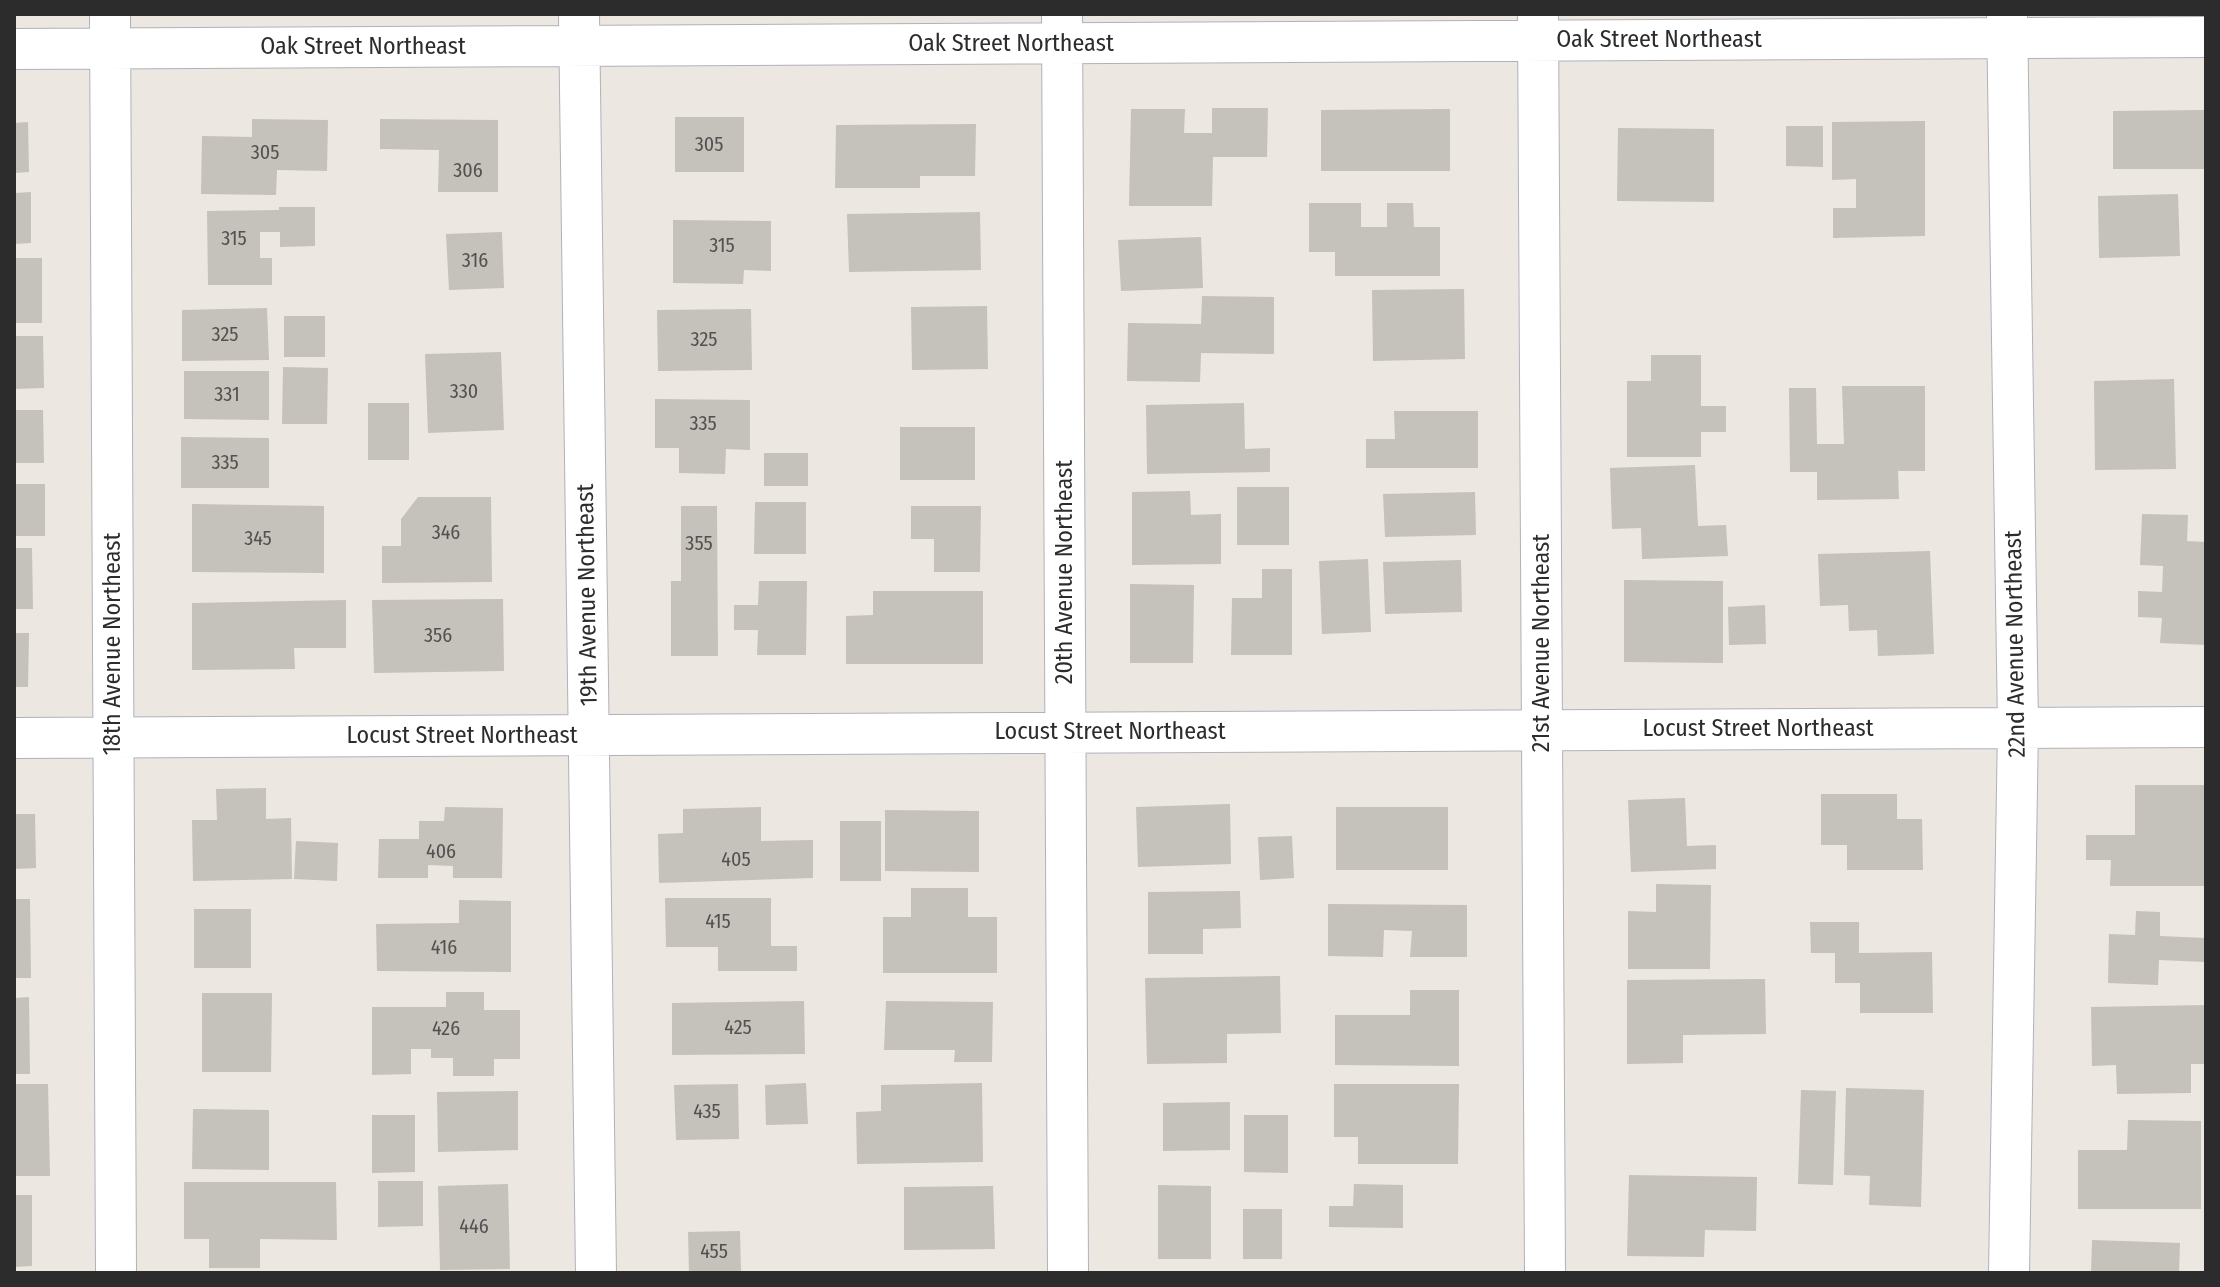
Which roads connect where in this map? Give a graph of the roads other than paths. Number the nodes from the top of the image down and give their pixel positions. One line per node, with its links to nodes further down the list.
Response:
1 (2007, 26): 2 (street, Oak Street Northeast); 6 (street, Oak Street Northeast); 8 (street, 22nd Avenue Northeast)
2 (1538, 28): 3 (street, Oak Street Northeast); 10 (street, 21st Avenue Northeast)
3 (1062, 29): 4 (street, Oak Street Northeast); 11 (street, 20th Avenue Northeast)
4 (579, 30): 5 (street, Oak Street Northeast); 12 (street, 19th Avenue Northeast)
5 (110, 31): 7 (street, Oak Street Northeast); 14 (street, 18th Avenue Northeast)
6 (2206, 37)
7 (14, 49)
8 (2018, 727): 9 (street, Locust Street Northeast); 10 (street, Locust Street Northeast); 19 (street, 22nd Avenue Northeast)
9 (2206, 727)
10 (1542, 730): 11 (street, Locust Street Northeast); 18 (street, 21st Avenue Northeast)
11 (1066, 733): 12 (street, Locust Street Northeast); 17 (street, 20th Avenue Northeast)
12 (590, 735): 14 (street, Locust Street Northeast); 16 (street, 19th Avenue Northeast)
13 (14, 738): 14 (street, Locust Street Northeast)
14 (113, 738): 15 (street, 18th Avenue Northeast)
15 (116, 1273)
16 (596, 1273)
17 (1068, 1273)
18 (1545, 1273)
19 (2009, 1273)

